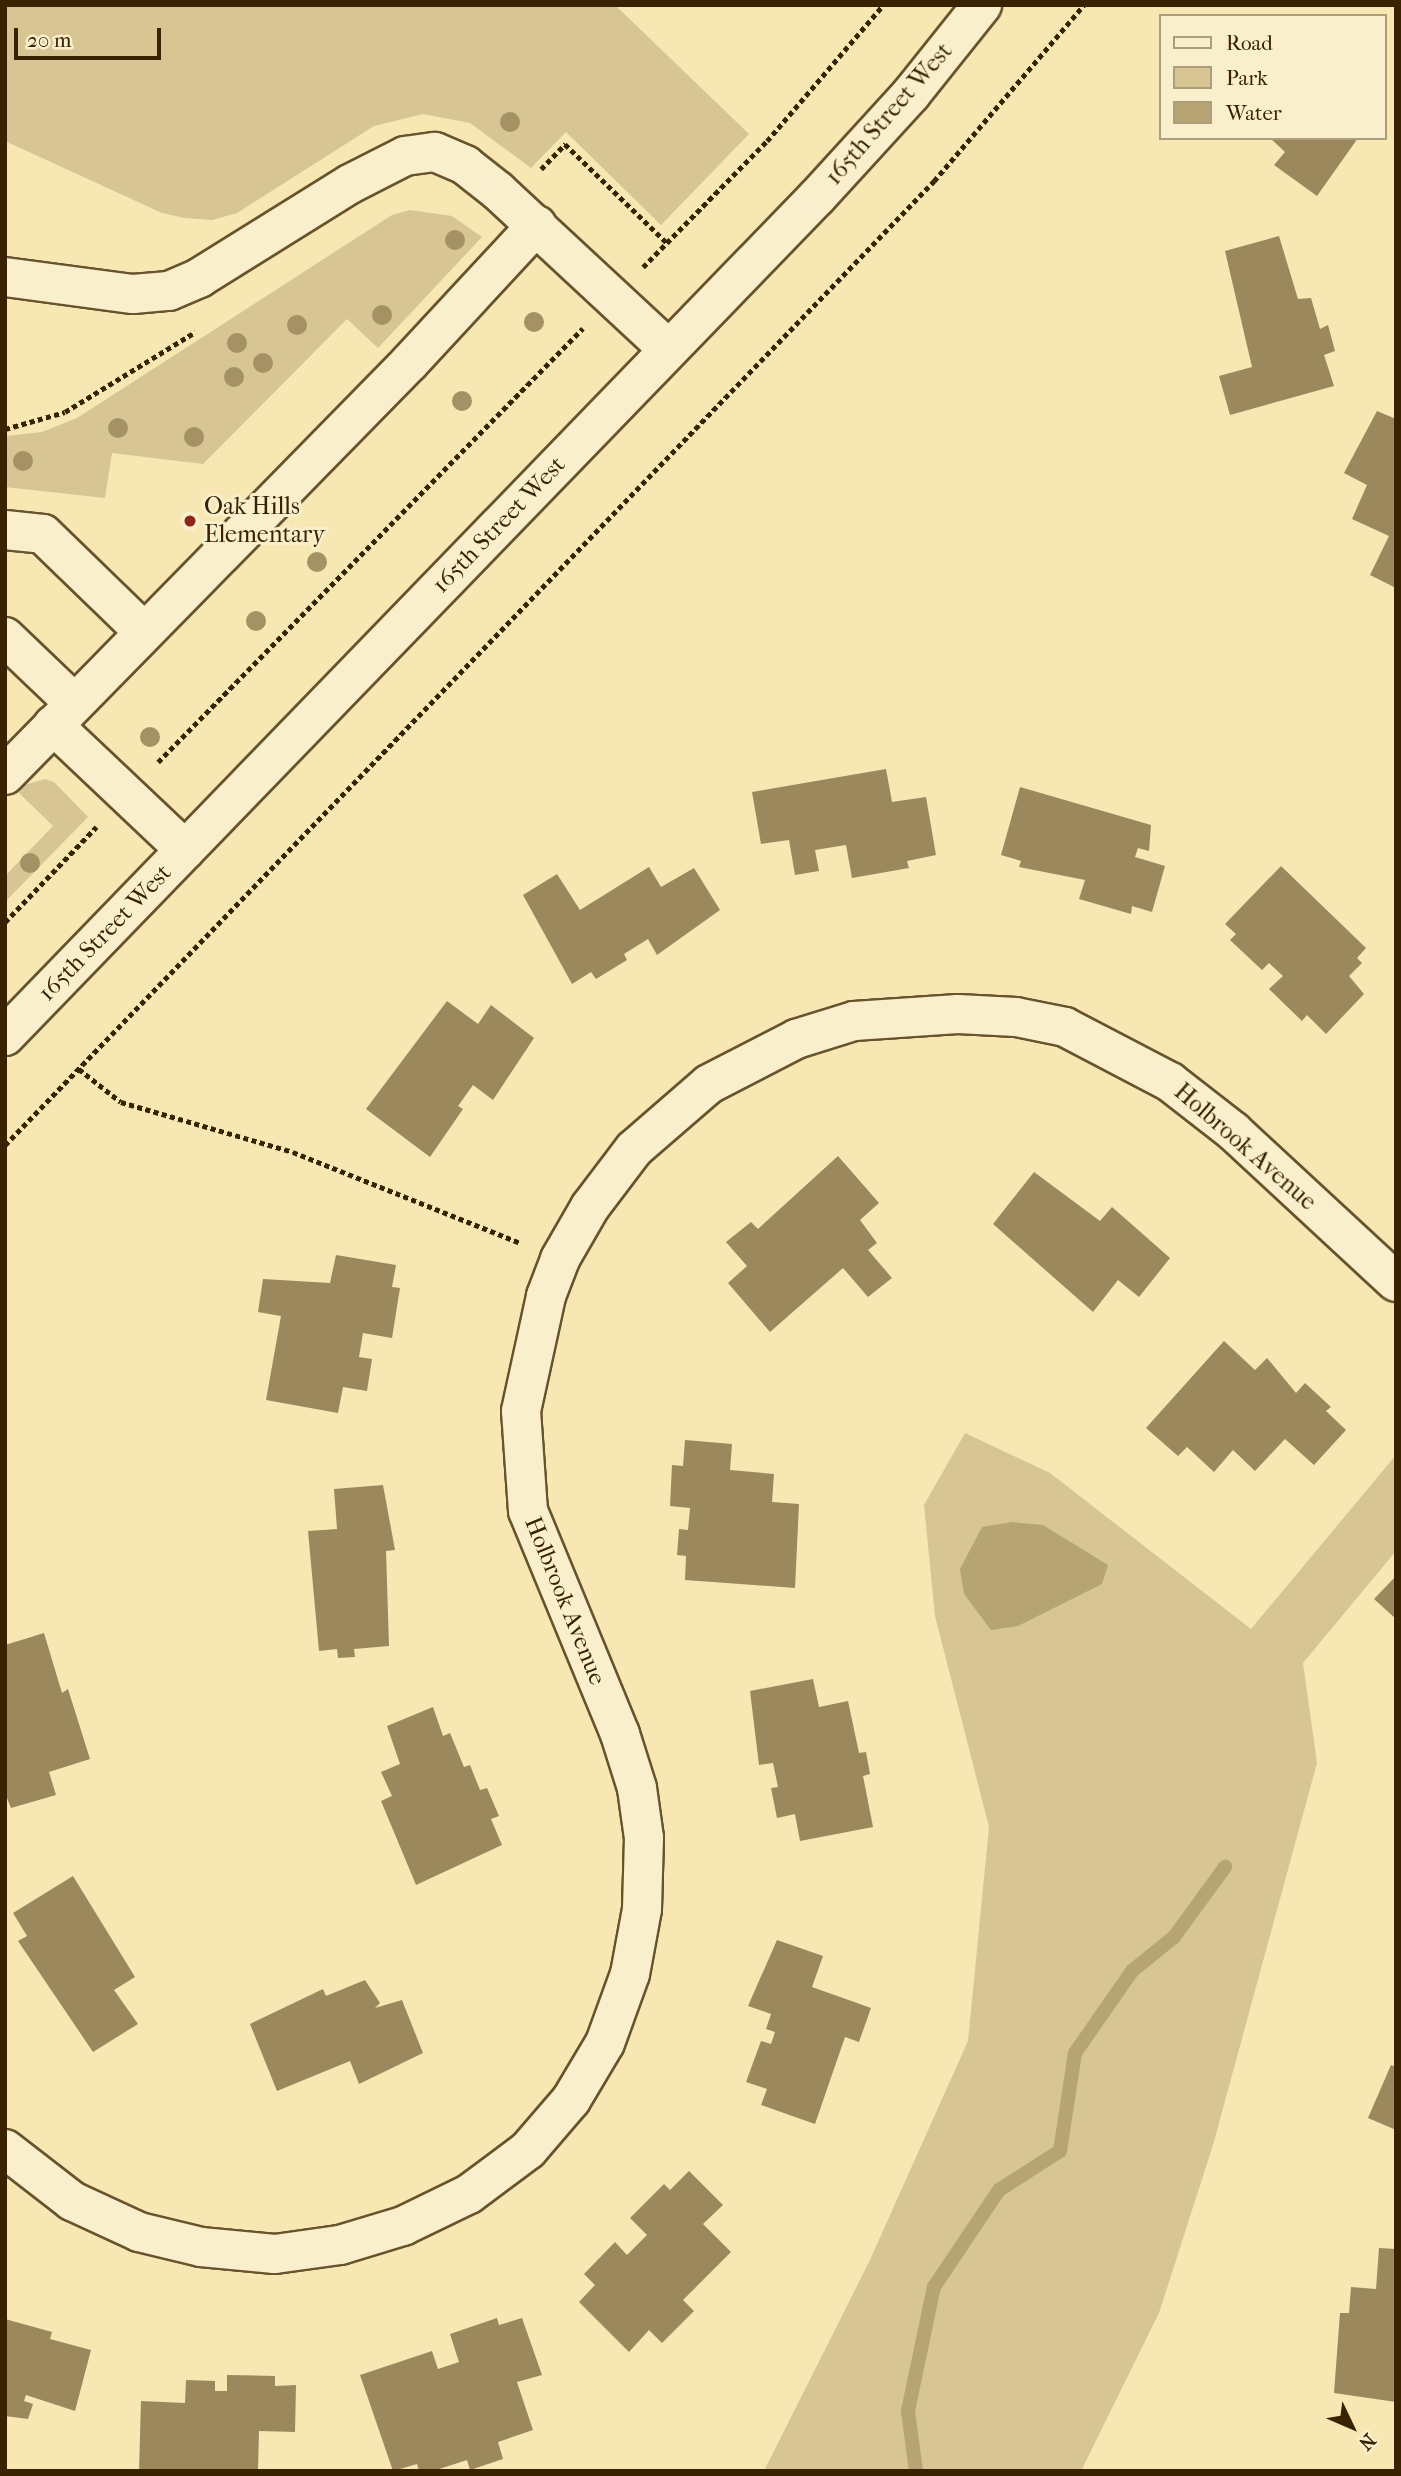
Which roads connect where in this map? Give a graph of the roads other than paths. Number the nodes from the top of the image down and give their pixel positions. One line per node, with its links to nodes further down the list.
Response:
1 (982, 5): 4 (street, 165th Street West)
2 (537, 225): 3 (street); 4 (street); 6 (street)
3 (5, 277)
4 (669, 350): 10 (street, 165th Street West)
5 (5, 530): 6 (street)
6 (144, 632): 8 (street)
7 (5, 637): 8 (street)
8 (64, 714): 9 (street); 10 (street)
9 (5, 775)
10 (185, 850): 11 (street, 165th Street West)
11 (5, 1036)
12 (1396, 1282): 13 (street, Holbrook Avenue)
13 (5, 2149)

